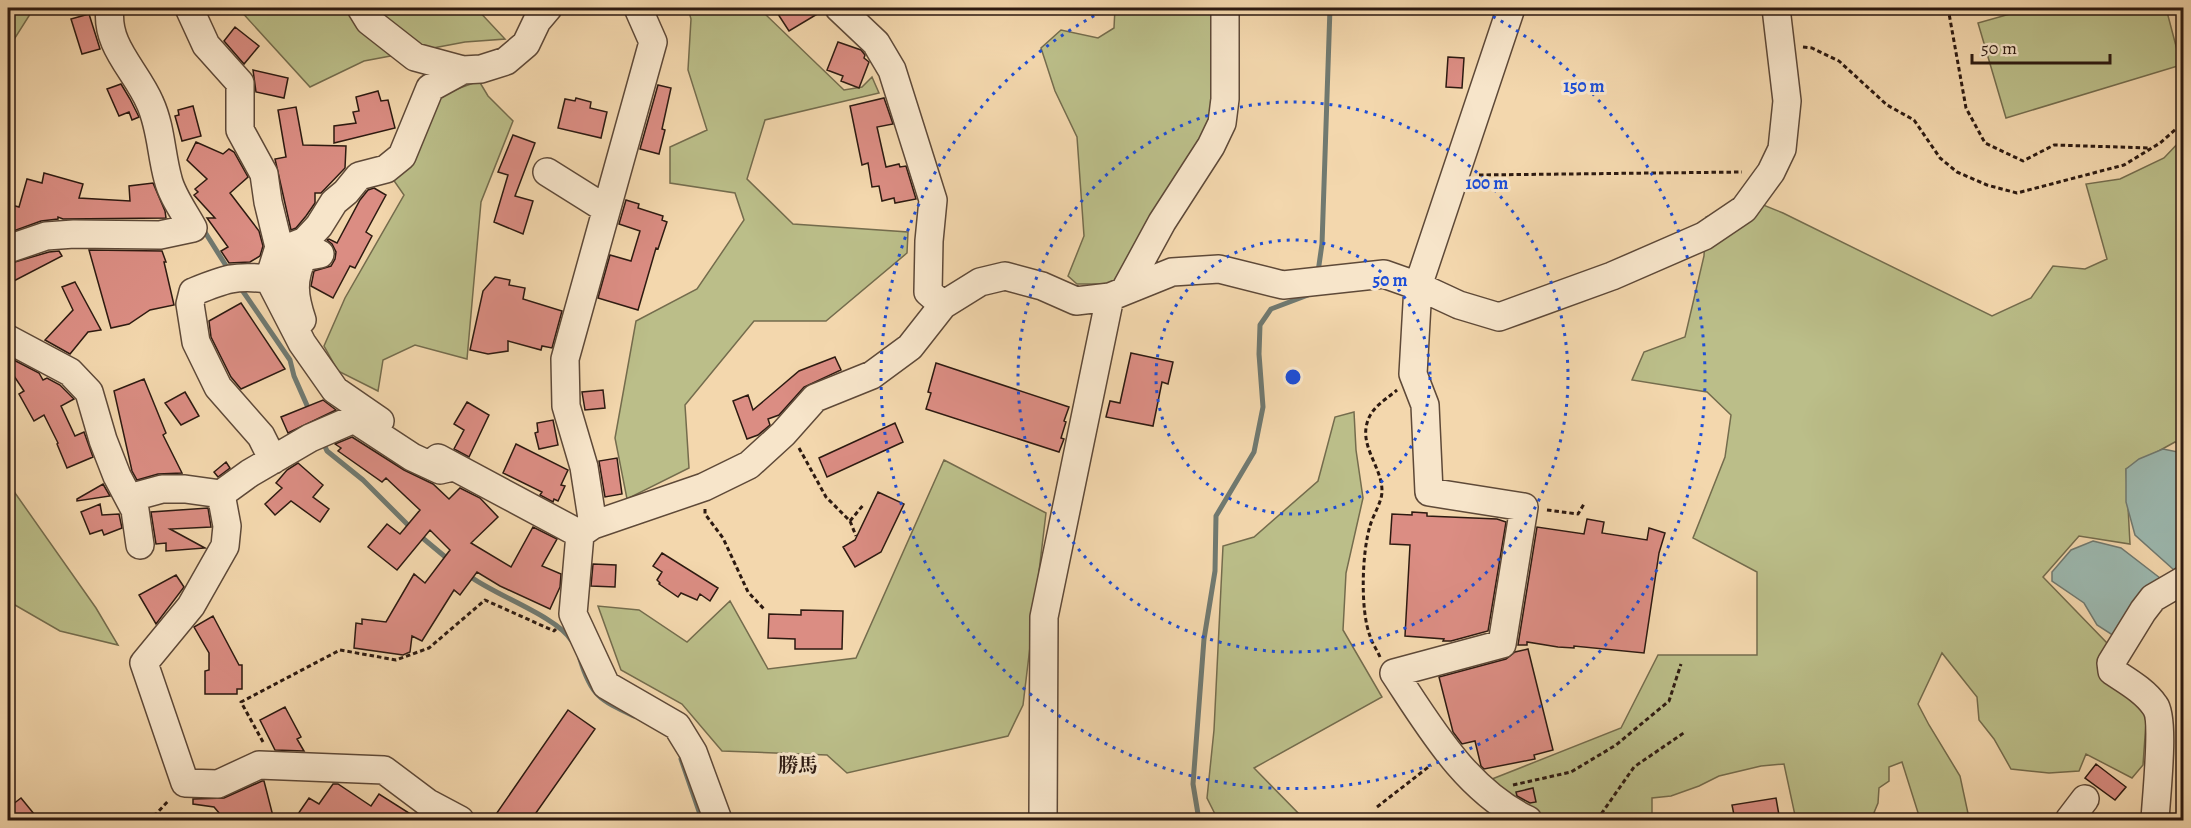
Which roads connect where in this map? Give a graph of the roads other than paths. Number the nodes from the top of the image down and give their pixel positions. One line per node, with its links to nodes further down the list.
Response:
1 (110, 8): 14 (street)
2 (189, 8): 13 (street)
3 (361, 8): 10 (street)
4 (549, 8): 10 (street)
5 (638, 8): 12 (street)
6 (839, 8): 19 (street)
7 (1225, 8): 18 (street)
8 (1511, 8): 17 (street)
9 (1776, 8): 17 (street)
10 (463, 70): 13 (street)
11 (548, 172): 12 (street)
12 (606, 209): 26 (street)
13 (279, 247): 16 (street)
14 (8, 249)
15 (320, 254): 20 (street)
16 (269, 279): 20 (street); 22 (street)
17 (1418, 286): 18 (street); 33 (street)
18 (1117, 294): 19 (street); 32 (street)
19 (943, 305): 26 (street)
20 (296, 330): 23 (street)
21 (8, 339): 25 (street)
22 (273, 460): 23 (street); 24 (street)
23 (453, 467): 26 (street)
24 (221, 494): 25 (street); 30 (street)
25 (129, 498): 27 (street)
26 (586, 529): 31 (street)
27 (140, 545)
28 (2184, 580): 35 (street)
29 (2085, 799): 34 (street)
30 (460, 820)
31 (718, 820)
32 (1043, 820)
33 (1528, 820)
34 (2069, 820)
35 (2155, 820)

